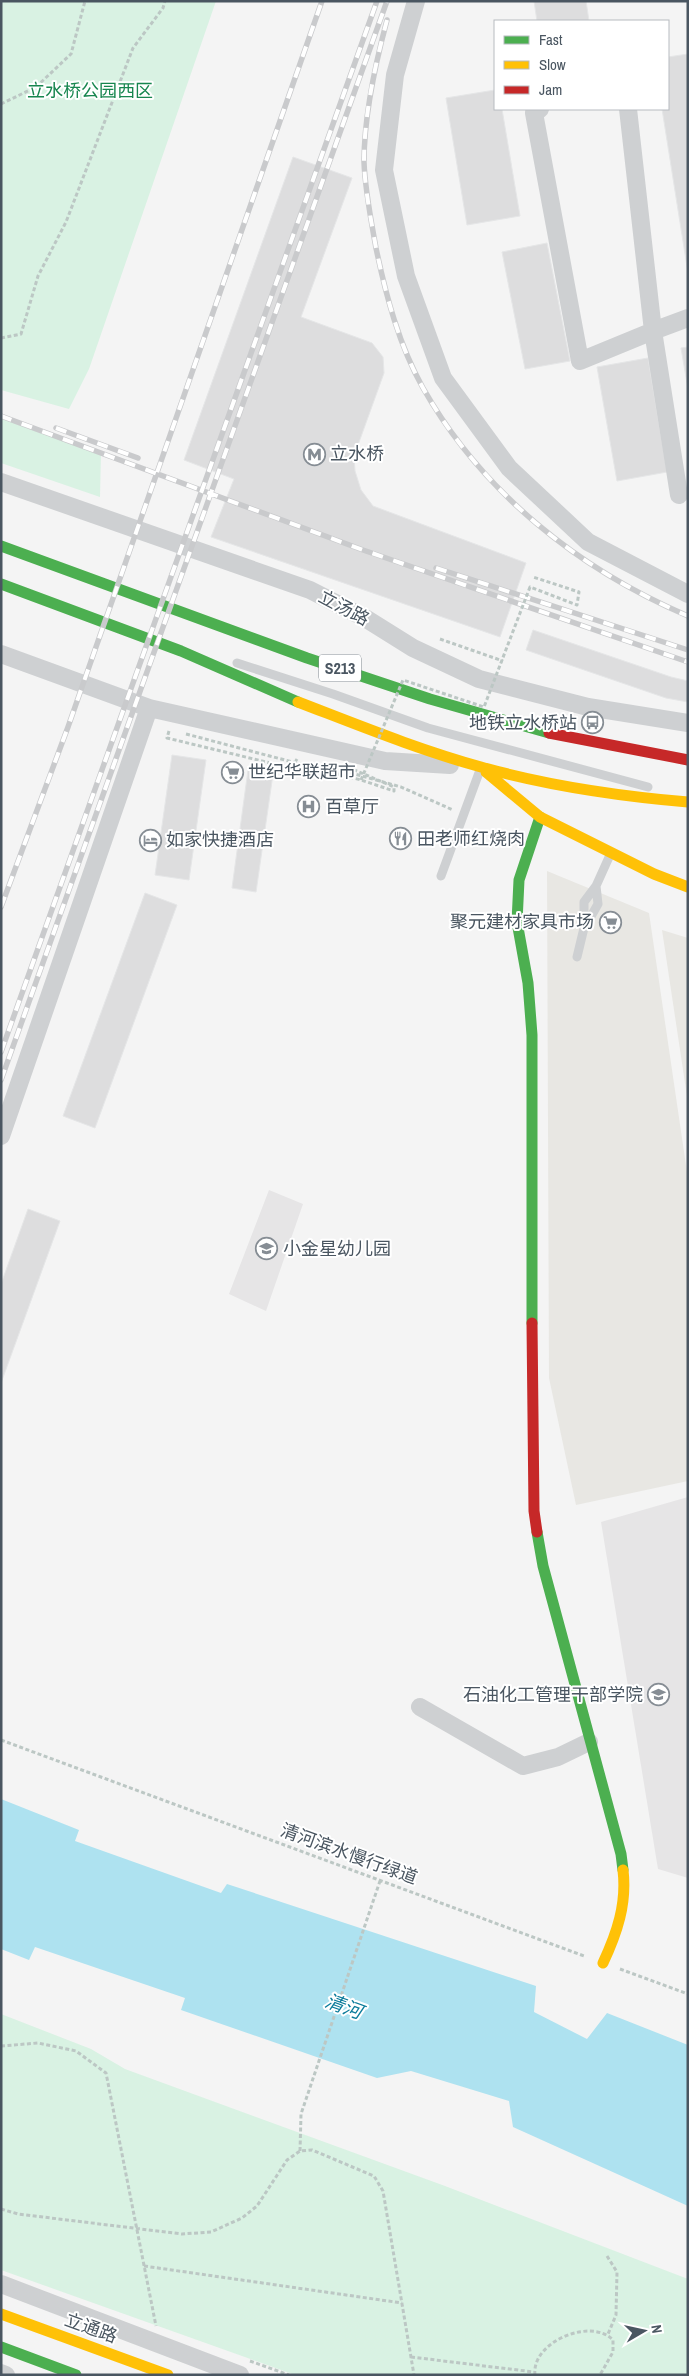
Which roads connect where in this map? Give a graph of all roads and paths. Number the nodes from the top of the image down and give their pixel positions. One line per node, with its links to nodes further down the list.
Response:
1 (85, 1): 4 (path)
2 (165, 1): 9 (path)
3 (416, 1): 15 (street)
4 (1, 104)
5 (538, 110): 8 (street)
6 (628, 110): 8 (street)
7 (688, 318): 8 (street)
8 (653, 331): 11 (street)
9 (1, 338)
10 (1, 482): 21 (street, 立汤路)
11 (679, 495)
12 (1, 546): 24 (main road, S213)
13 (533, 577): 19 (path, bridge)
14 (1, 584): 17 (main road)
15 (688, 594)
16 (440, 639): 19 (path)
17 (181, 651): 25 (main road); 28 (lane)
18 (1, 654): 20 (street)
19 (503, 661): 27 (path, bridge)
20 (149, 708): 25 (street); 35 (street)
21 (688, 723)
22 (169, 731): 29 (path)
23 (186, 734): 27 (path, bridge)
24 (688, 760)
25 (481, 767): 28 (main road); 30 (main road); 32 (lane)
26 (350, 768): 27 (path, bridge)
27 (360, 780)
28 (688, 800)
29 (458, 812)
30 (540, 817): 31 (main road); 38 (main road)
31 (611, 852): 33 (main road); 34 (lane)
32 (441, 876)
33 (688, 887)
34 (577, 957)
35 (1, 1136)
36 (420, 1707): 38 (street)
37 (1, 1740): 39 (path, 清河滨水慢行绿道)
38 (589, 1742): 40 (main road)
39 (380, 1881): 40 (path, 清河滨水慢行绿道); 43 (path)
40 (603, 1963): 41 (path, 清河滨水慢行绿道)
41 (688, 1994)
42 (1, 2046): 45 (path)
43 (300, 2151): 45 (path); 49 (path)
44 (1, 2209): 45 (path)
45 (136, 2228): 47 (path)
46 (607, 2256): 51 (path)
47 (144, 2266): 49 (path); 52 (path)
48 (1, 2284): 52 (street)
49 (402, 2303): 54 (path)
50 (1, 2314): 59 (main road, 立通路)
51 (608, 2334): 56 (path); 62 (path)
52 (160, 2344): 60 (street)
53 (1, 2347): 58 (main road)
54 (411, 2357): 56 (path); 61 (path)
55 (1, 2373): 57 (street)
56 (534, 2374)
57 (6, 2375)
58 (76, 2375)
59 (168, 2375)
60 (240, 2375)
61 (414, 2375)
62 (600, 2375)

